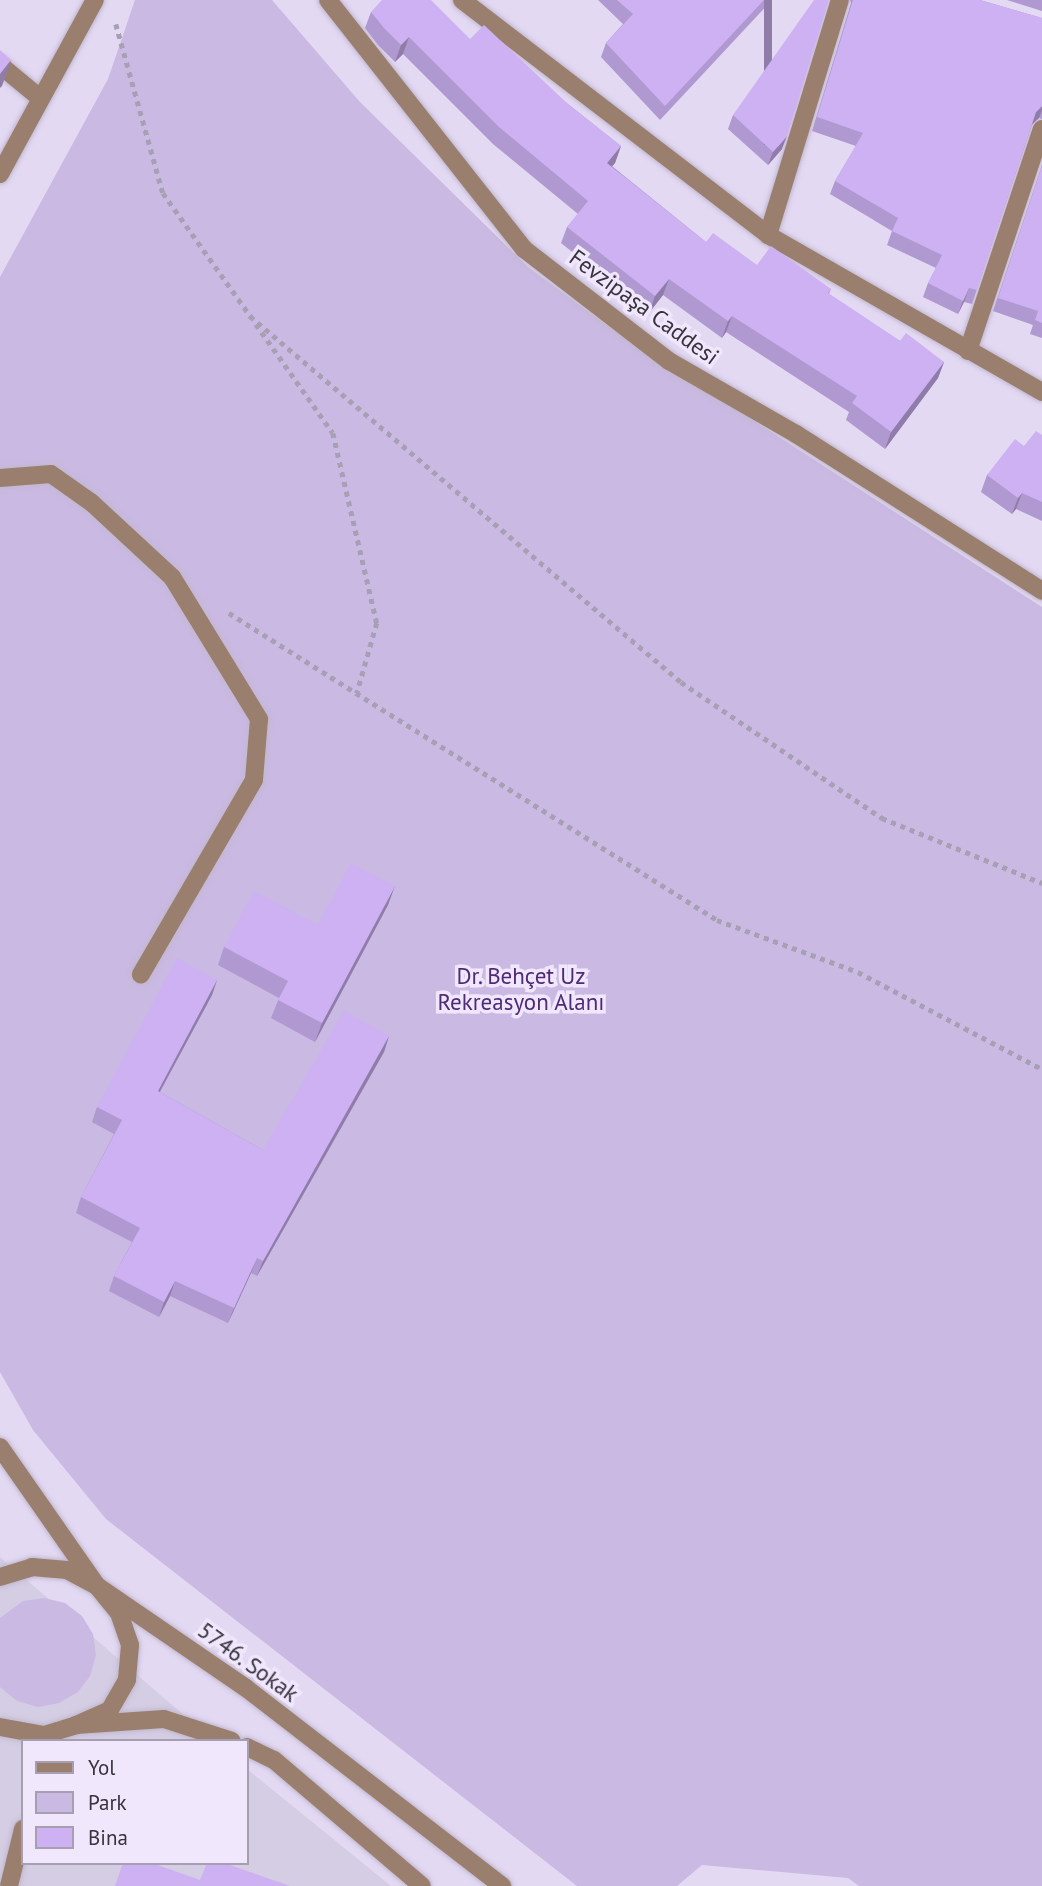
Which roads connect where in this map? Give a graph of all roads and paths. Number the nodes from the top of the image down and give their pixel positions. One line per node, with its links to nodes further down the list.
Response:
1 (95, 0): 7 (street)
2 (328, 0): 15 (street, Fevzipaşa Caddesi)
3 (462, 0): 10 (street)
4 (840, 0): 10 (street)
5 (113, 13): 11 (path)
6 (0, 65): 7 (street)
7 (40, 98): 9 (street)
8 (1042, 129): 12 (street)
9 (0, 174)
10 (768, 234): 12 (street)
11 (250, 316): 17 (path); 18 (path)
12 (968, 351): 13 (street)
13 (1042, 392)
14 (0, 478): 19 (street)
15 (1042, 591)
16 (218, 606): 17 (path)
17 (357, 693): 20 (path)
18 (1042, 883)
19 (141, 974)
20 (1042, 1069)
21 (0, 1447): 23 (street, 5746. Sokak)
22 (0, 1577): 23 (street)
23 (97, 1586): 25 (street); 31 (street, 5746. Sokak)
24 (0, 1727): 25 (street)
25 (72, 1733): 26 (street)
26 (226, 1739)
27 (248, 1747): 30 (street)
28 (21, 1832): 29 (street)
29 (9, 1886)
30 (422, 1886)
31 (502, 1886)

